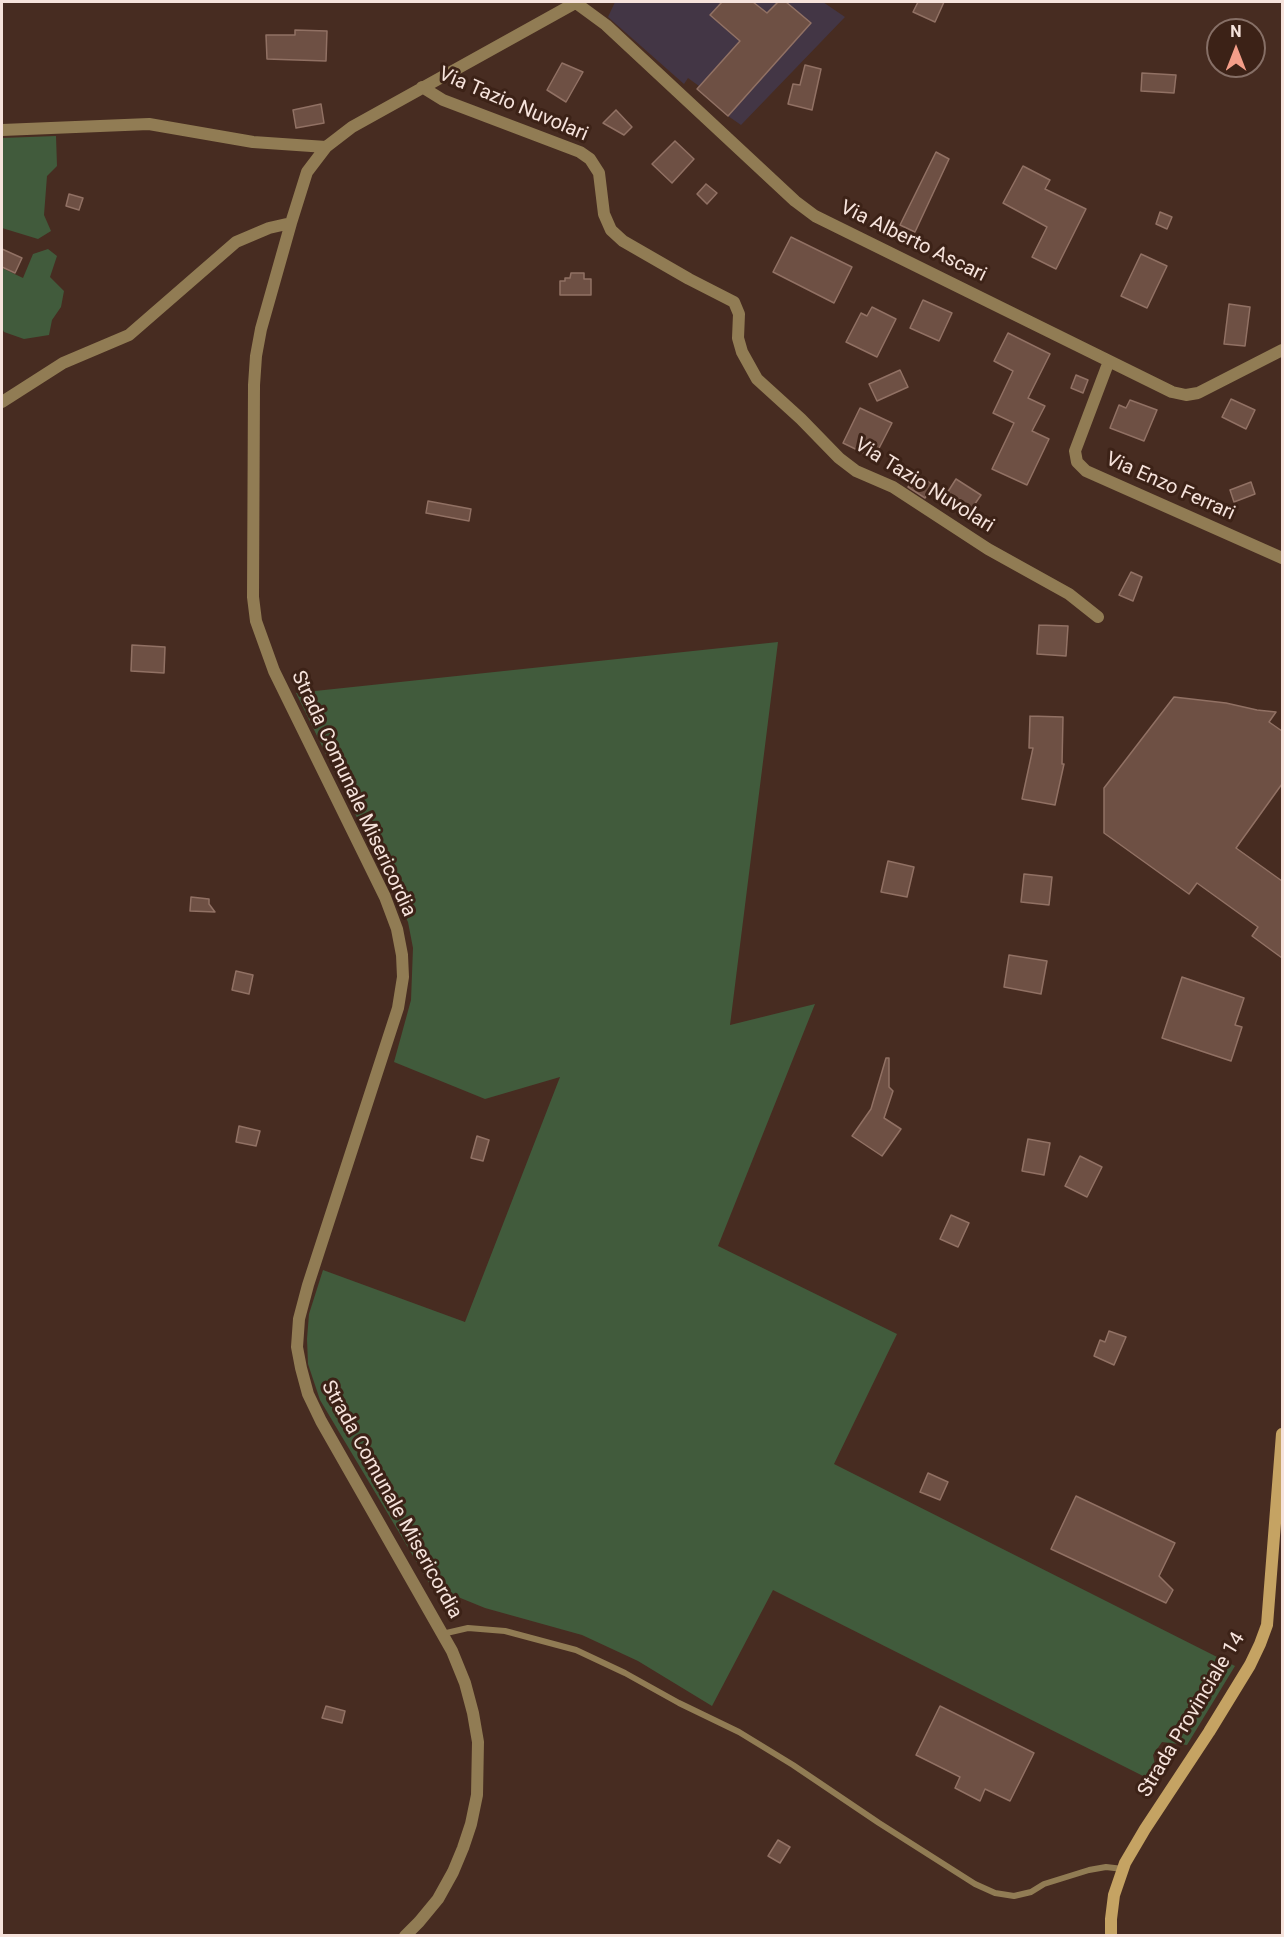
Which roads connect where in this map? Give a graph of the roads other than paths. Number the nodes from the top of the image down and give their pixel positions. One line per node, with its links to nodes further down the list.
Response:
1 (577, 2): 2 (street, Strada Comunale Misericordia); 7 (street, Via Alberto Ascari)
2 (422, 87): 4 (street, Strada Comunale Misericordia); 10 (street, Via Tazio Nuvolari)
3 (2, 130): 4 (street)
4 (326, 147): 5 (street, Strada Comunale Misericordia)
5 (291, 223): 8 (street); 12 (street, Strada Comunale Misericordia)
6 (1282, 350): 7 (street, Via Alberto Ascari)
7 (1108, 361): 9 (street, Via Enzo Ferrari)
8 (2, 402)
9 (1282, 558)
10 (1098, 617)
11 (1282, 1434): 13 (main road, Strada Provinciale 14)
12 (442, 1634): 13 (lane); 14 (street, Strada Comunale Misericordia)
13 (1123, 1869): 15 (main road, Strada Provinciale 14)
14 (405, 1935)
15 (1111, 1935)

